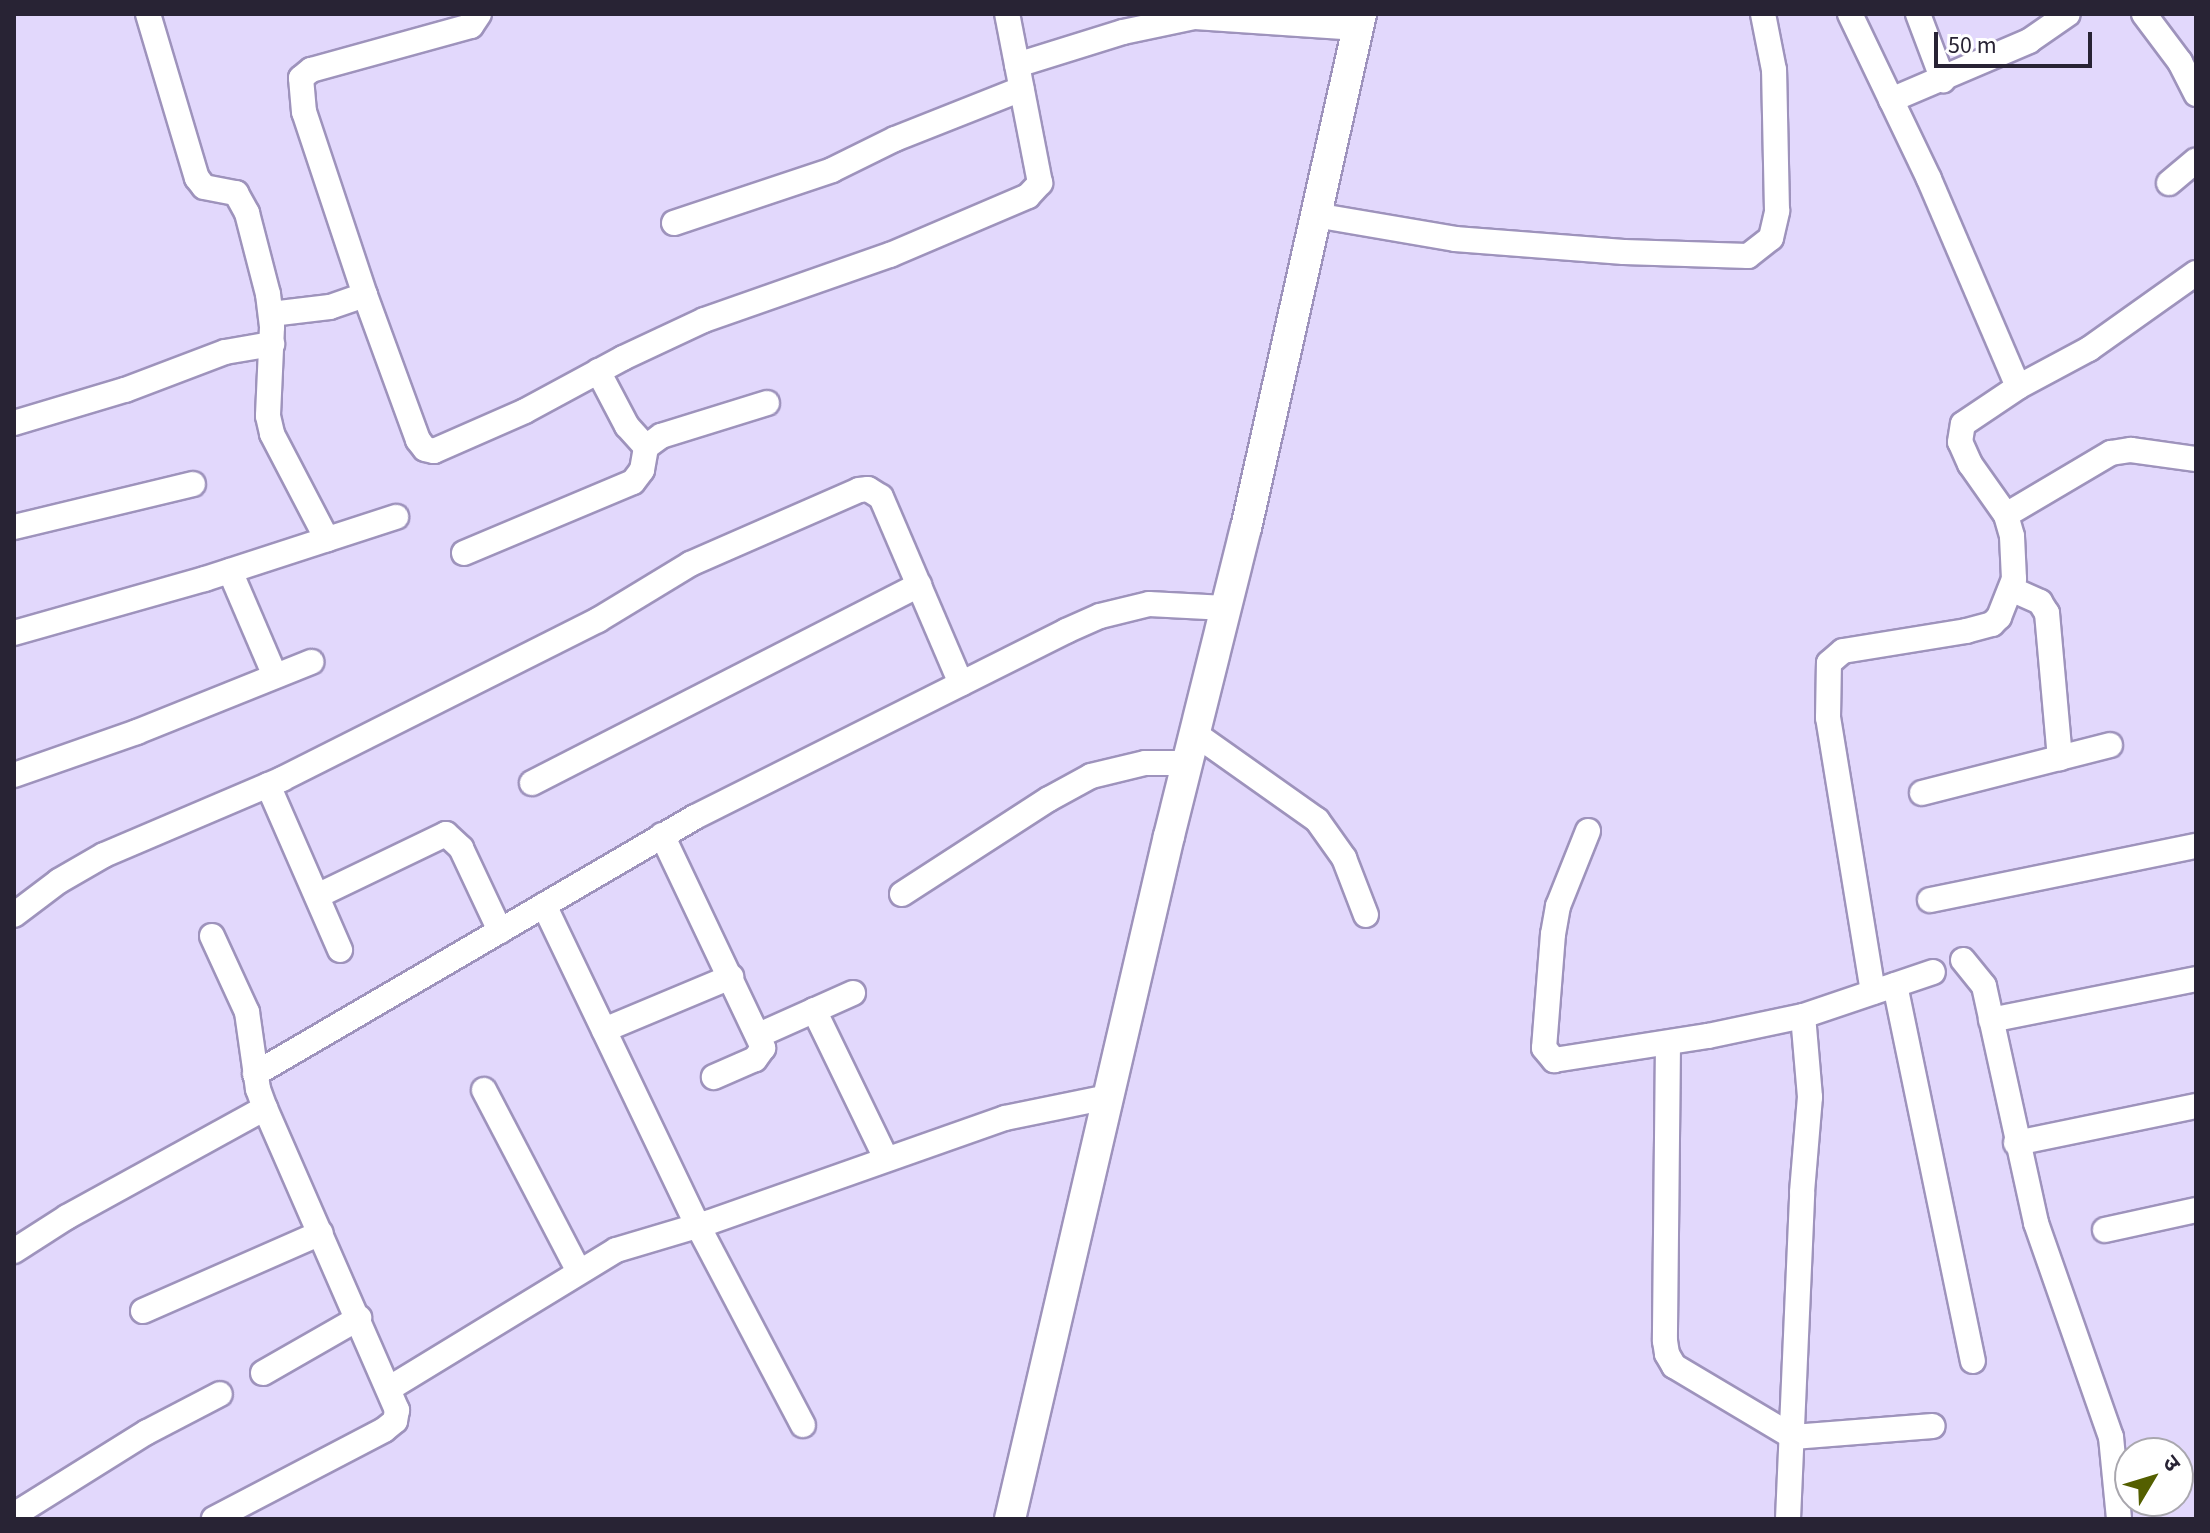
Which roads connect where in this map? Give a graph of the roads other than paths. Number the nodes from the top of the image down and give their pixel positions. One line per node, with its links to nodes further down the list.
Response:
1 (148, 14): 20 (street)
2 (479, 14): 19 (street)
3 (1007, 14): 10 (street)
4 (1763, 14): 16 (street)
5 (1850, 14): 13 (street)
6 (1918, 14): 11 (street)
7 (2068, 14): 11 (street)
8 (2144, 14): 12 (street)
9 (1360, 21): 10 (street); 16 (main road)
10 (1019, 77): 17 (street); 22 (street)
11 (1943, 80): 13 (street)
12 (2196, 94)
13 (1891, 100): 23 (street)
14 (2196, 160): 15 (street)
15 (2169, 183)
16 (1315, 215): 37 (main road)
17 (674, 223)
18 (2196, 273): 23 (street)
19 (365, 295): 20 (street); 22 (street)
20 (271, 314): 21 (street)
21 (272, 344): 25 (street); 32 (street)
22 (598, 371): 26 (street)
23 (2018, 387): 29 (street)
24 (767, 403): 26 (street)
25 (14, 423)
26 (646, 447): 33 (street)
27 (2196, 459): 29 (street)
28 (193, 484): 31 (street)
29 (2006, 515): 36 (street)
30 (396, 517): 32 (street)
31 (14, 527)
32 (327, 539): 34 (street)
33 (464, 553)
34 (230, 571): 38 (street); 40 (street)
35 (919, 585): 41 (street); 47 (street); 48 (street)
36 (2011, 589): 44 (street); 66 (street)
37 (1226, 608): 41 (street); 42 (main road)
38 (14, 633)
39 (311, 662): 40 (street)
40 (275, 676): 46 (street)
41 (961, 684): 51 (street)
42 (1194, 733): 45 (main road); 58 (street)
43 (2110, 745): 44 (street)
44 (2060, 758): 49 (street)
45 (1187, 763): 53 (street); 77 (main road)
46 (14, 775)
47 (532, 783)
48 (268, 785): 54 (street); 57 (street)
49 (1922, 793)
50 (1588, 831): 73 (street)
51 (662, 835): 56 (street); 64 (street)
52 (2196, 846): 55 (street)
53 (902, 894)
54 (317, 896): 59 (street); 61 (street)
55 (1930, 900)
56 (544, 905): 59 (street); 71 (street)
57 (14, 915)
58 (1366, 915)
59 (500, 931): 74 (street)
60 (212, 936): 74 (street)
61 (340, 950)
62 (1963, 960): 70 (street)
63 (1933, 972): 66 (street)
64 (731, 977): 71 (street); 72 (street)
65 (2196, 979): 70 (street)
66 (1884, 988): 69 (street); 90 (street)
67 (853, 993): 68 (street)
68 (814, 1010): 72 (street); 81 (street)
69 (1803, 1016): 73 (street); 96 (street)
70 (1991, 1020): 80 (street)
71 (604, 1030): 83 (street)
72 (759, 1035): 75 (street)
73 (1668, 1043): 96 (street)
74 (255, 1074): 79 (street)
75 (714, 1077)
76 (484, 1090): 87 (street)
77 (1108, 1097): 81 (street); 98 (main road)
78 (2196, 1106): 80 (street)
79 (265, 1108): 85 (street); 86 (street)
80 (2016, 1143): 101 (street)
81 (886, 1158): 83 (street)
82 (2196, 1210): 84 (street)
83 (698, 1226): 87 (street); 94 (street)
84 (2105, 1230)
85 (321, 1233): 88 (street); 89 (street)
86 (14, 1251)
87 (578, 1270): 92 (street)
88 (143, 1311)
89 (359, 1318): 91 (street); 92 (street)
90 (1973, 1361)
91 (263, 1373)
92 (390, 1388): 99 (street)
93 (220, 1394): 97 (street)
94 (803, 1425)
95 (1933, 1426): 96 (street)
96 (1793, 1437): 100 (street)
97 (21, 1509)
98 (1007, 1516)
99 (214, 1519)
100 (1788, 1519)
101 (2119, 1519)

